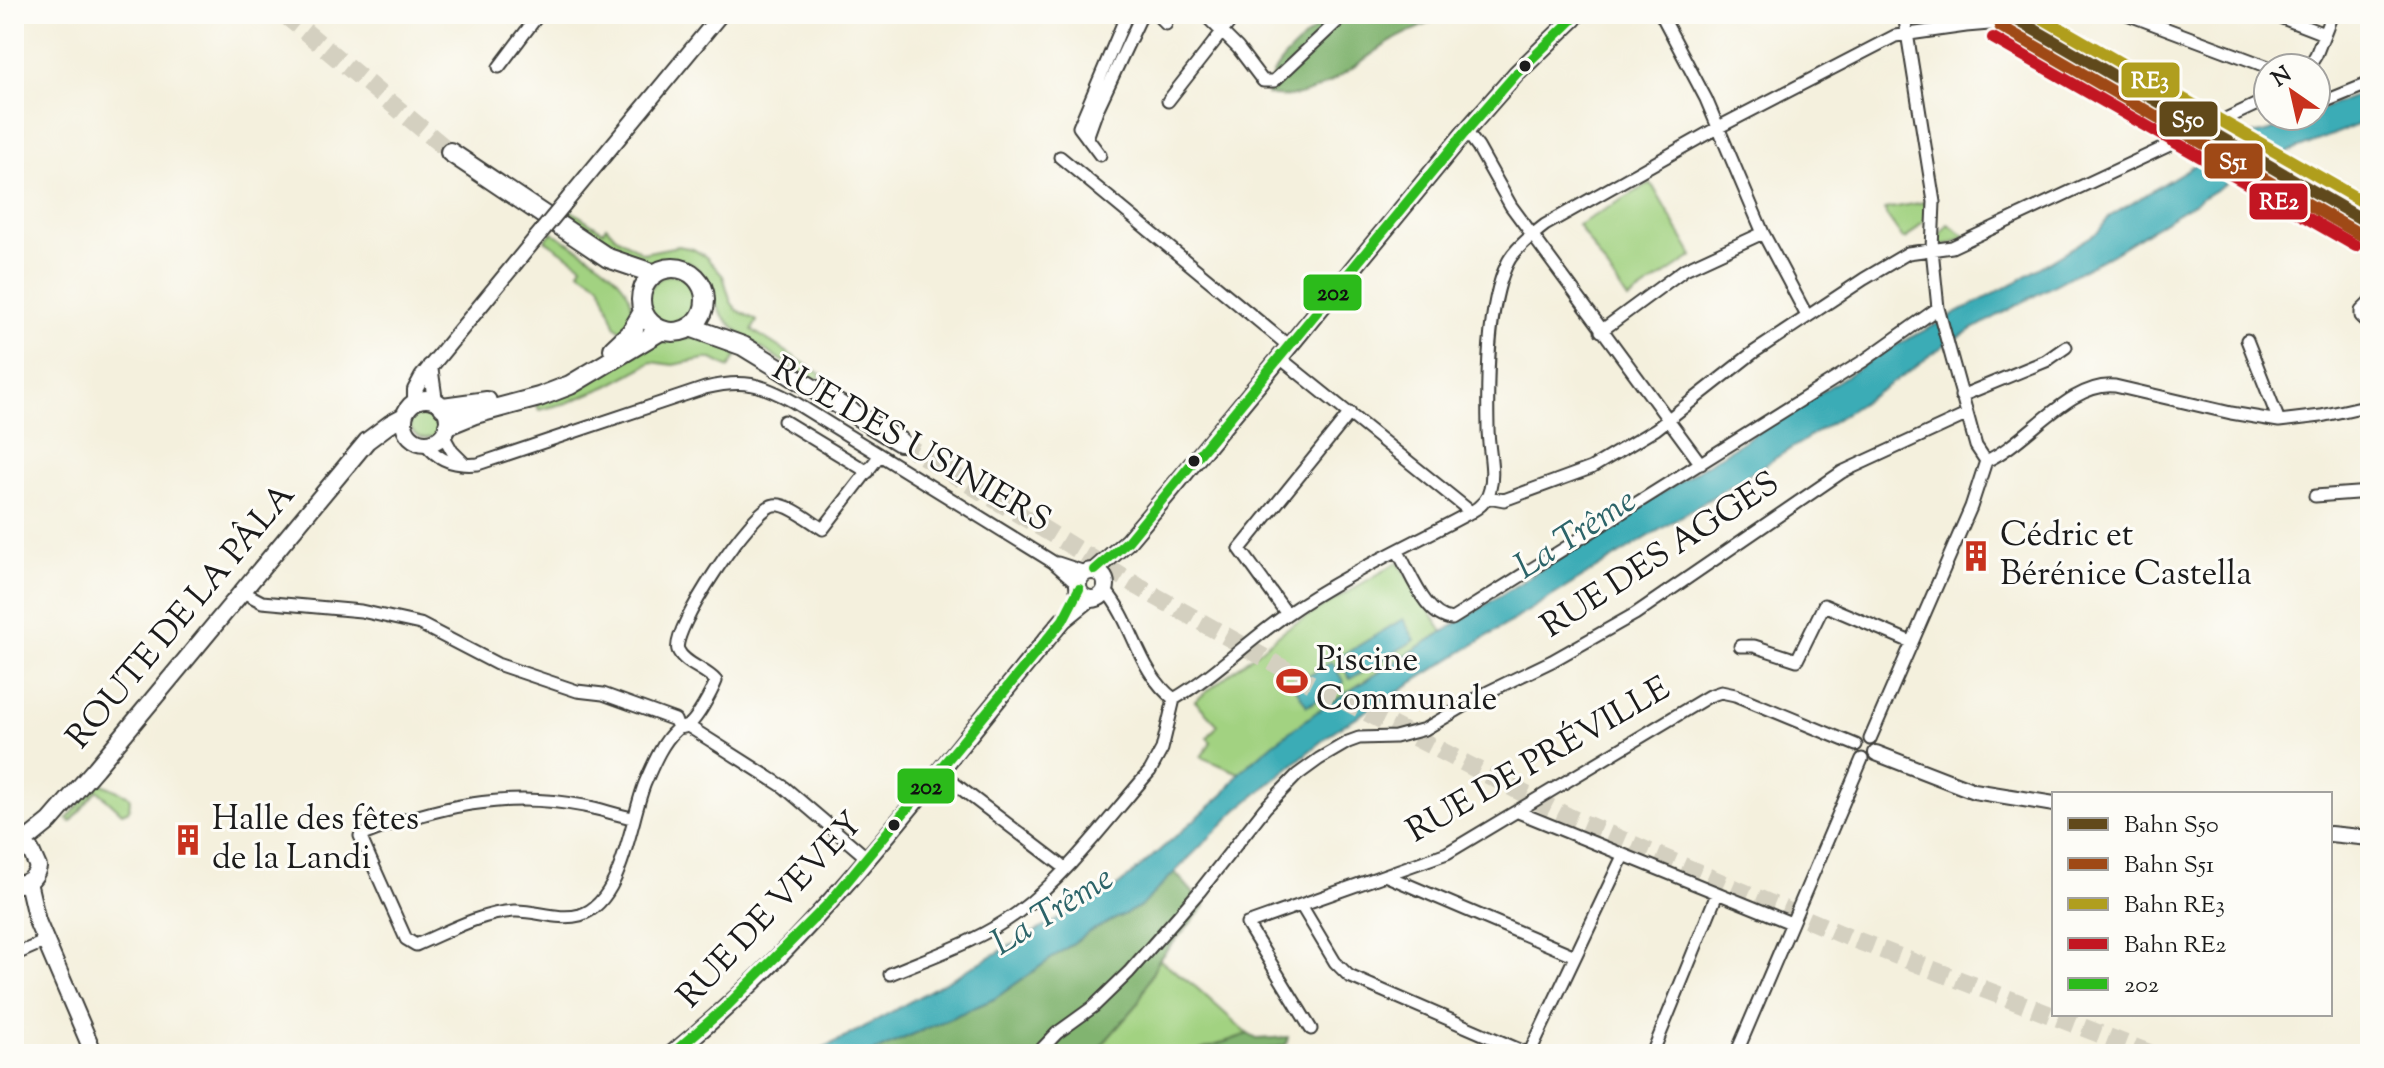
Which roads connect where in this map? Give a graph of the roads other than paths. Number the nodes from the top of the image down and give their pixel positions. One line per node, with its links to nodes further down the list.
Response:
1 (539, 14): 22 (street)
2 (721, 14): 51 (street, bridge)
3 (1127, 14): 24 (street)
4 (1140, 14): 24 (street)
5 (1156, 14): 15 (street)
6 (1204, 14): 17 (street)
7 (1236, 14): 17 (street)
8 (1345, 14): 17 (street)
9 (1661, 14): 28 (street)
10 (1904, 14): 18 (street)
11 (2127, 14): 21 (street)
12 (2272, 14): 19 (street)
13 (2332, 14): 19 (street)
14 (1573, 15): 29 (main road, RUE DE VEVEY)
15 (1166, 24)
16 (2010, 27): 18 (street)
17 (1222, 32): 26 (street)
18 (1907, 34): 28 (street); 35 (street)
19 (2324, 34): 20 (street)
20 (2316, 52)
21 (2252, 61)
22 (499, 67)
23 (2370, 83): 25 (street)
24 (1097, 98): 31 (street)
25 (2332, 98)
26 (1168, 101)
27 (2252, 106): 35 (street)
28 (1717, 128): 33 (street); 34 (street)
29 (1466, 131): 34 (street); 50 (main road, RUE DE VEVEY)
30 (450, 152): 36 (highway)
31 (1100, 155)
32 (1060, 157): 50 (street)
33 (1763, 233): 42 (street); 46 (street)
34 (1532, 235): 46 (street); 73 (street)
35 (1932, 249): 41 (street); 42 (street)
36 (608, 258): 37 (highway); 39 (highway)
37 (655, 274): 39 (highway); 40 (highway)
38 (2370, 302): 43 (street)
39 (642, 303): 45 (highway); 58 (highway)
40 (704, 307): 44 (highway); 48 (highway)
41 (1939, 311): 52 (street); 69 (street)
42 (1807, 316): 59 (street)
43 (2370, 325)
44 (690, 327): 45 (highway); 48 (highway)
45 (662, 330): 58 (highway)
46 (1601, 331): 59 (street)
47 (2247, 340): 61 (street)
48 (743, 346): 63 (highway)
49 (2066, 347): 52 (street)
50 (1285, 352): 55 (street); 76 (main road, RUE DE VEVEY)
51 (430, 366): 53 (street); 58 (street)
52 (1961, 396): 56 (street)
53 (415, 402): 57 (main road); 58 (main road)
54 (2370, 405): 61 (street)
55 (1350, 413): 74 (street); 78 (street)
56 (1966, 415): 67 (street); 106 (street, RUE DES AGGES)
57 (404, 416): 62 (main road); 65 (main road, ROUTE DE LA PÂLA)
58 (443, 417): 64 (main road); 68 (street)
59 (1668, 418): 69 (street); 73 (street)
60 (784, 421): 70 (street)
61 (2279, 421): 67 (street)
62 (408, 435): 64 (main road); 65 (main road, ROUTE DE LA PÂLA)
63 (900, 442)
64 (426, 444): 68 (street)
65 (360, 452): 77 (main road, ROUTE DE LA PÂLA)
66 (880, 455): 68 (street, RUE DES USINIERS); 70 (street); 76 (street, RUE DES USINIERS)
67 (1986, 461): 79 (street)
68 (464, 463)
69 (1701, 464): 75 (street)
70 (868, 472): 82 (street)
71 (2370, 492): 72 (street)
72 (2315, 496)
73 (1488, 497): 74 (street)
74 (1471, 512): 75 (street)
75 (1398, 552): 78 (street)
76 (1091, 584): 81 (street); 84 (main road, RUE DE VEVEY)
77 (243, 592): 82 (street); 90 (main road, ROUTE DE LA PÂLA)
78 (1287, 614): 81 (street)
79 (1911, 642): 80 (street); 83 (street)
80 (1740, 646)
81 (1174, 699): 93 (street)
82 (683, 727): 87 (street); 92 (street)
83 (1869, 750): 85 (street); 86 (street, RUE DE PRÉVILLE); 98 (street)
84 (938, 771): 92 (main road, RUE DE VEVEY); 93 (street)
85 (2052, 804)
86 (1518, 812): 91 (street); 94 (street, RUE DE PRÉVILLE)
87 (633, 818): 87 (street)
88 (2332, 834): 89 (street)
89 (2370, 838)
90 (22, 849): 95 (main road, ROUTE DE LA PÂLA)
91 (1623, 856): 96 (street); 101 (street)
92 (866, 857): 105 (main road, RUE DE VEVEY)
93 (1065, 868): 102 (street)
94 (1387, 876): 97 (street, RUE DE PRÉVILLE); 101 (street)
95 (19, 884): 99 (main road, ROUTE DE LA PÂLA)
96 (1717, 894): 98 (street); 108 (street)
97 (1301, 905): 103 (street, RUE DE PRÉVILLE); 107 (street)
98 (1791, 923): 109 (street)
99 (46, 941): 100 (street); 104 (main road, ROUTE DE LA PÂLA)
100 (14, 955)
101 (1575, 956): 107 (street)
102 (890, 974)
103 (1311, 1029)
104 (94, 1054)
105 (672, 1054)
106 (1037, 1054)
107 (1529, 1054)
108 (1652, 1054)
109 (1736, 1054)

